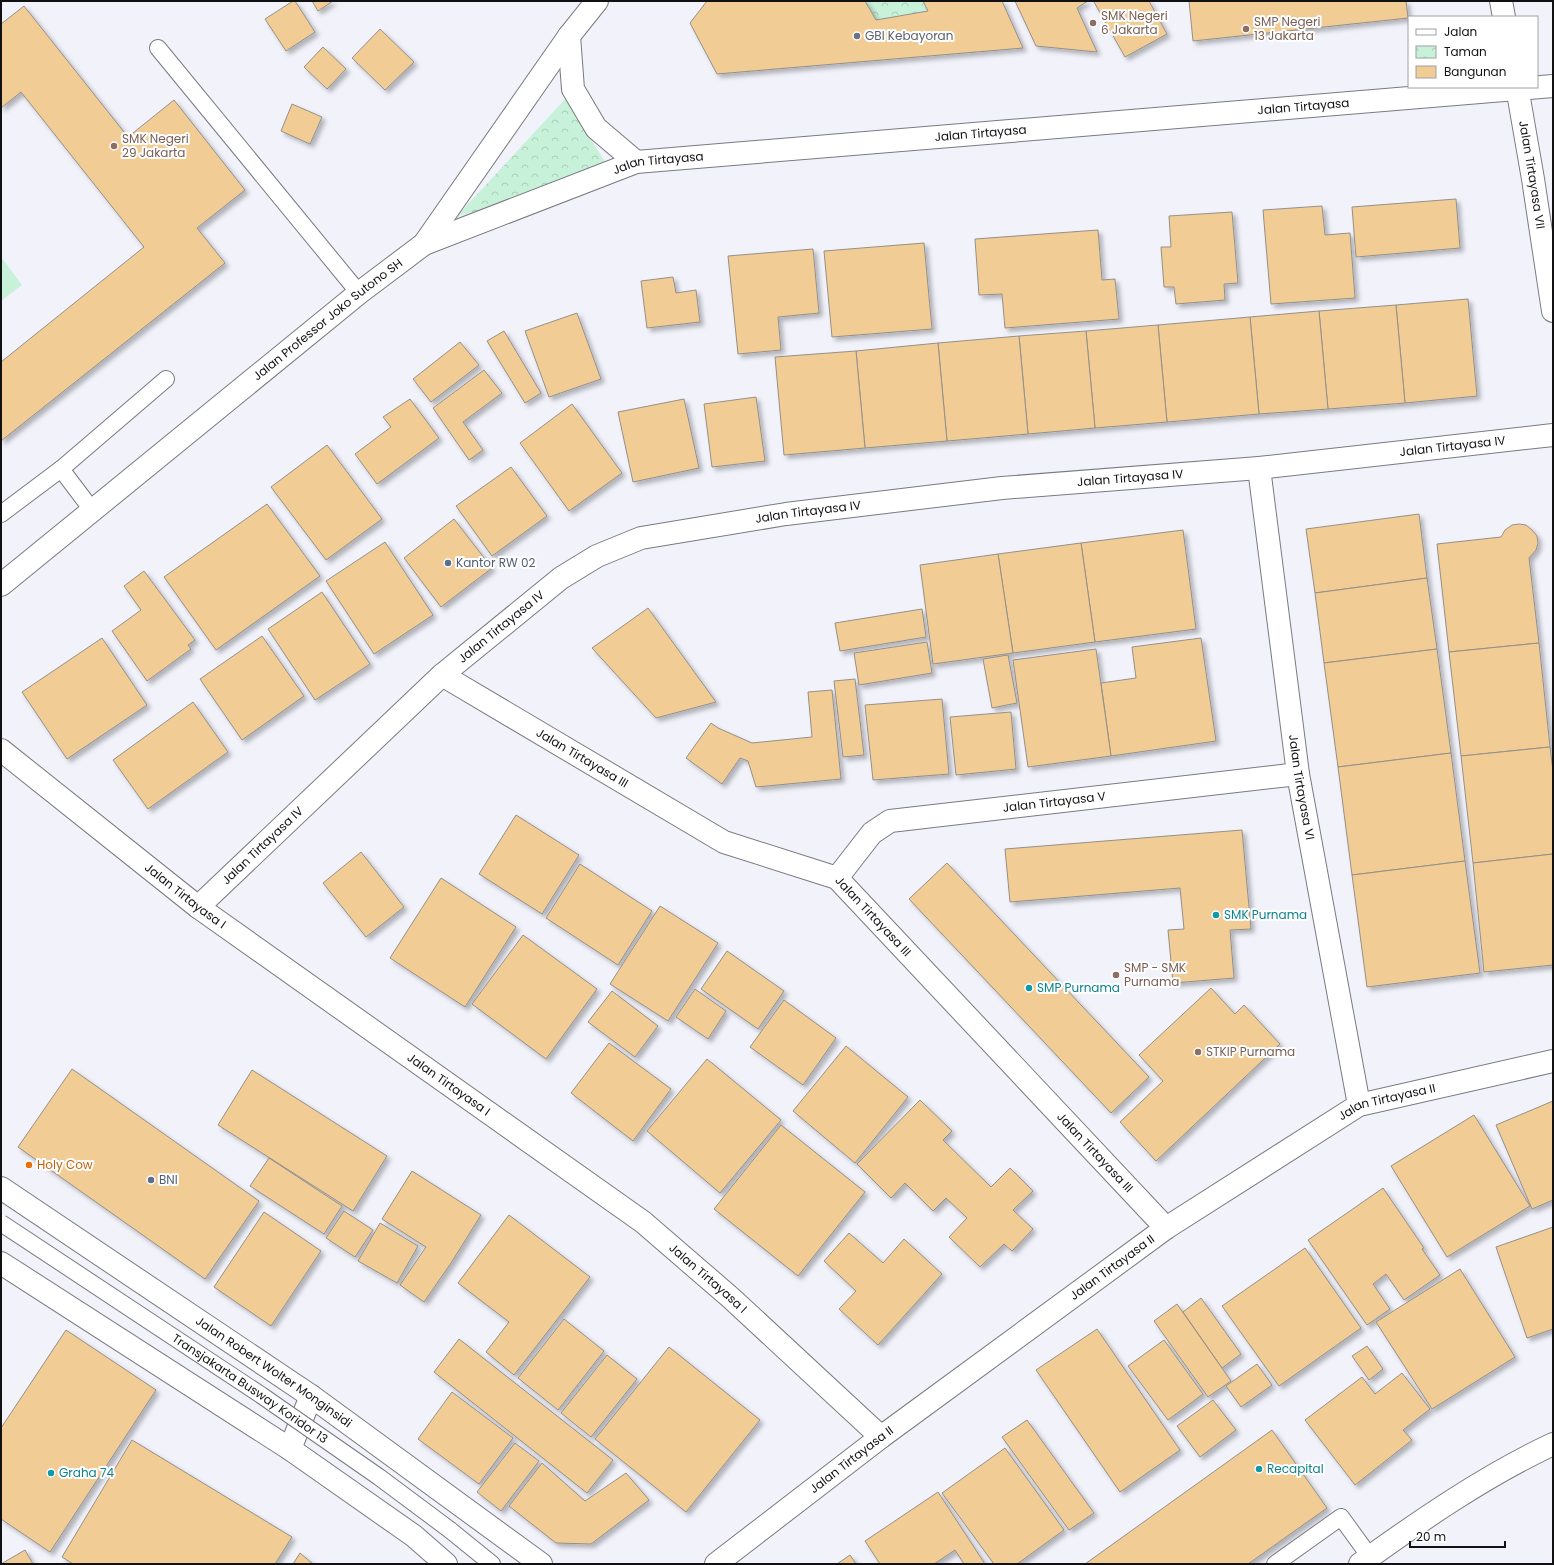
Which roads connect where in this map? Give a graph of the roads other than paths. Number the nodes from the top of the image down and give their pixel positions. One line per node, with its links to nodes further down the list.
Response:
1 (597, 1): 4 (street, Jalan Professor Joko Sutono SH)
2 (1501, 1): 3 (street)
3 (1504, 16)
4 (569, 36): 9 (street); 10 (street, Jalan Professor Joko Sutono SH)
5 (158, 48): 11 (lane)
6 (1553, 86): 7 (street, Jalan Tirtayasa)
7 (1538, 87)
8 (1517, 88): 9 (street, Jalan Tirtayasa); 12 (street, Jalan Tirtayasa VII)
9 (636, 162): 10 (street, Jalan Tirtayasa)
10 (424, 244): 11 (street, Jalan Professor Joko Sutono SH)
11 (359, 293): 17 (street, Jalan Professor Joko Sutono SH)
12 (1553, 311)
13 (166, 379): 16 (lane)
14 (1553, 435): 15 (street, Jalan Tirtayasa IV)
15 (1259, 468): 20 (street, Jalan Tirtayasa IV); 22 (street, Jalan Tirtayasa VI)
16 (60, 469): 17 (lane); 18 (lane)
17 (92, 510): 19 (street, Jalan Professor Joko Sutono SH)
18 (1, 514)
19 (1, 585)
20 (442, 676): 23 (street, Jalan Tirtayasa III); 24 (street, Jalan Tirtayasa IV)
21 (1, 750): 24 (street, Jalan Tirtayasa I)
22 (1298, 774): 23 (street, Jalan Tirtayasa V); 26 (street, Jalan Tirtayasa VI)
23 (836, 878): 29 (street, Jalan Tirtayasa III)
24 (198, 907): 32 (street, Jalan Tirtayasa I)
25 (1553, 1061): 26 (street, Jalan Tirtayasa II)
26 (1359, 1105): 29 (street, Jalan Tirtayasa II)
27 (1, 1188): 31 (street, Jalan Robert Wolter Monginsidi)
28 (1, 1223): 35 (lane, Transjakarta Busway Koridor 13, bridge)
29 (1166, 1228): 32 (street, Jalan Tirtayasa II)
30 (1, 1263): 34 (street)
31 (311, 1396): 34 (street); 40 (street, Jalan Robert Wolter Monginsidi)
32 (881, 1437): 41 (street, Jalan Tirtayasa II)
33 (1553, 1444): 36 (street)
34 (290, 1448): 37 (street)
35 (450, 1530): 38 (lane); 39 (lane, Transjakarta Busway Koridor 13)
36 (1365, 1560): 42 (lane)
37 (446, 1564)
38 (476, 1564)
39 (492, 1564)
40 (541, 1564)
41 (716, 1564)
42 (1275, 1564)

